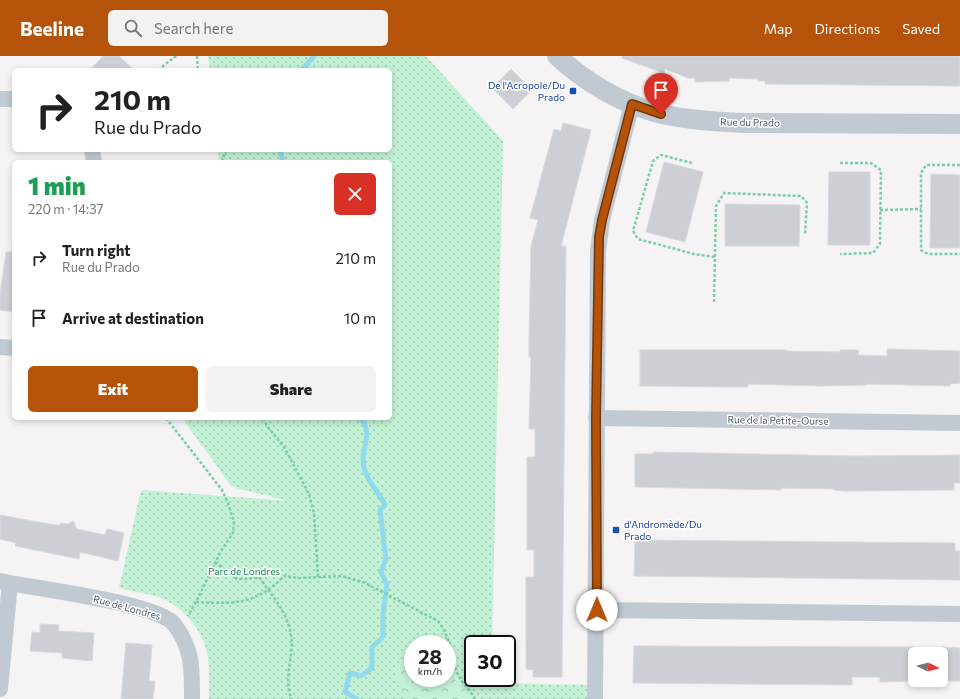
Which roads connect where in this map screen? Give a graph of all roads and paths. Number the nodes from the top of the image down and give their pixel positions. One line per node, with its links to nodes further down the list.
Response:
1 (176, 56): 4 (path)
2 (197, 56): 5 (path)
3 (557, 56): 8 (street, Rue du Prado)
4 (161, 68)
5 (198, 68)
6 (0, 99): 7 (street)
7 (12, 99)
8 (632, 104): 9 (street, Rue du Prado); 22 (street)
9 (960, 124)
10 (692, 163): 18 (path)
11 (840, 163): 14 (path)
12 (960, 165): 13 (path)
13 (921, 209): 14 (path); 17 (path)
14 (880, 210): 16 (path)
15 (805, 234): 18 (path)
16 (840, 254)
17 (960, 254)
18 (715, 257): 19 (path)
19 (714, 302)
20 (0, 347): 21 (street)
21 (12, 348)
22 (596, 418): 25 (street, Rue de la Petite-Ourse); 31 (street)
23 (168, 420): 26 (path)
24 (264, 420): 27 (path)
25 (960, 423)
26 (215, 562): 29 (path); 30 (path)
27 (318, 578): 29 (path); 37 (path)
28 (5, 582): 33 (street, Rue de Londres); 34 (street)
29 (268, 590): 30 (path); 36 (path)
30 (196, 602): 33 (path)
31 (597, 610): 32 (street); 38 (street)
32 (960, 614)
33 (178, 631): 35 (street, Rue de Londres)
34 (0, 689)
35 (192, 699)
36 (292, 699)
37 (475, 699)
38 (595, 699)

